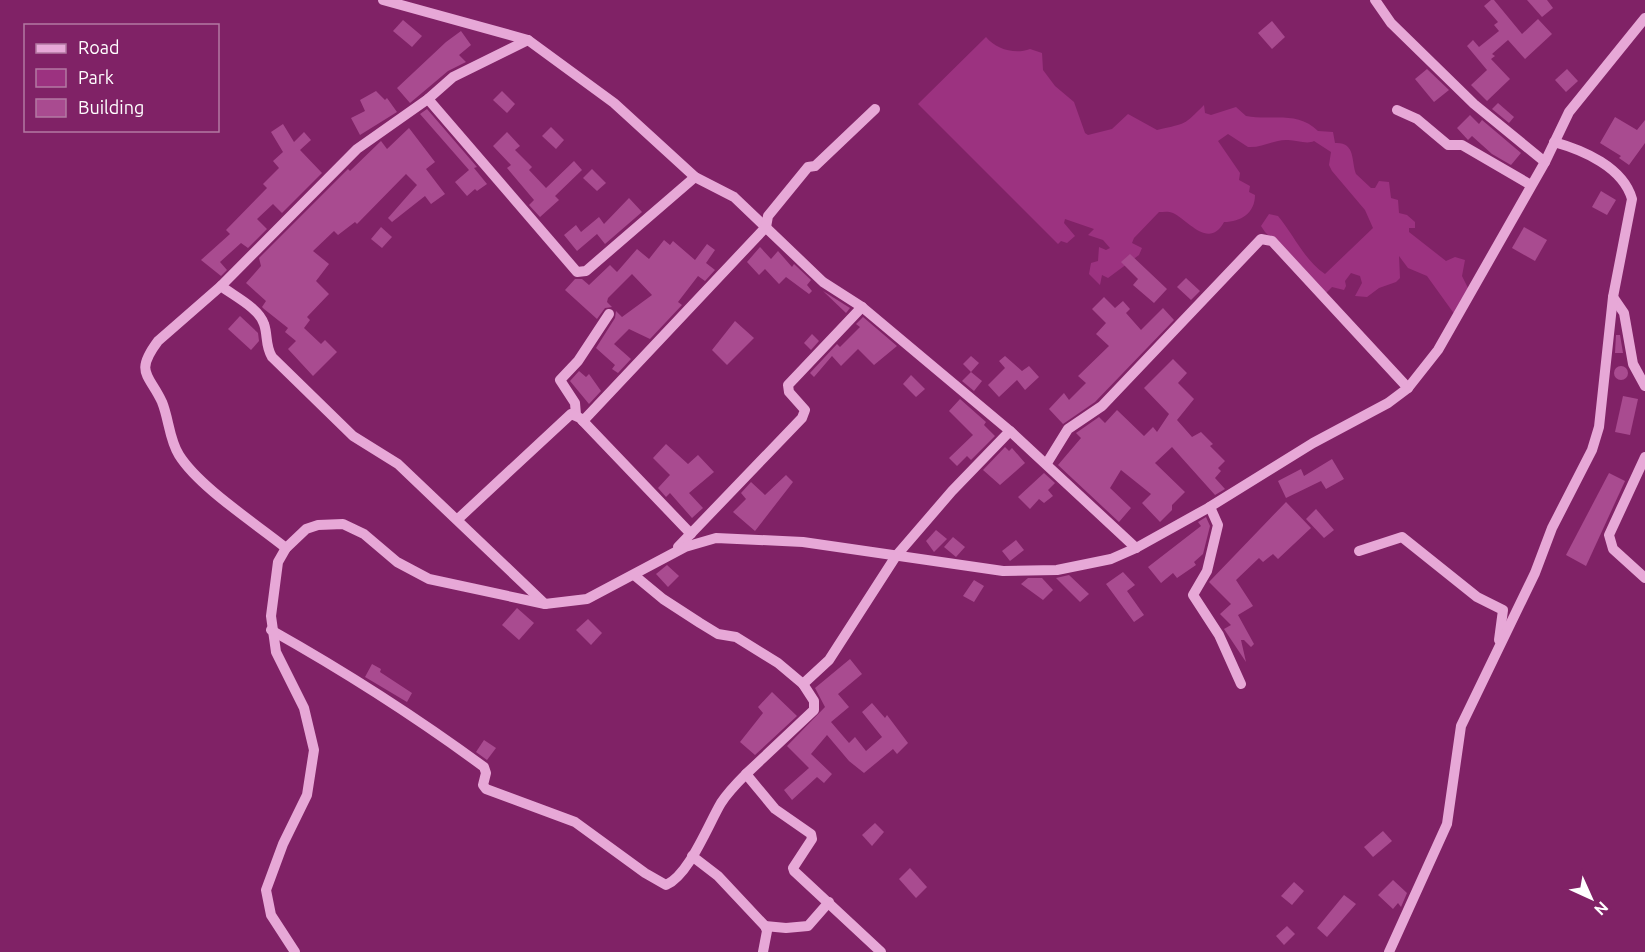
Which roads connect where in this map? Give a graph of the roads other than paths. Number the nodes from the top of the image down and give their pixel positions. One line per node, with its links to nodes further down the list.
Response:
1 (383, 0): 4 (street)
2 (1375, 0): 9 (street)
3 (1645, 18): 8 (street)
4 (528, 40): 5 (street); 10 (street)
5 (428, 99): 10 (street); 13 (street)
6 (875, 109): 12 (street)
7 (1397, 110): 11 (street)
8 (1554, 142): 9 (street); 14 (street)
9 (1545, 162): 11 (street)
10 (695, 177): 12 (street)
11 (1531, 185): 18 (street)
12 (766, 227): 15 (street); 19 (street)
13 (221, 286): 24 (street); 26 (street)
14 (1613, 297): 17 (street); 35 (street)
15 (862, 307): 20 (street); 25 (street)
16 (609, 314): 19 (street)
17 (1645, 386)
18 (1408, 388): 22 (street); 23 (street)
19 (579, 418): 24 (street); 25 (street)
20 (1010, 431): 22 (street); 30 (street)
21 (1645, 456): 32 (street)
22 (1047, 463): 27 (street)
23 (1209, 507): 27 (street); 37 (street)
24 (458, 519): 33 (street)
25 (691, 534): 29 (street)
26 (286, 548): 33 (street); 34 (street)
27 (1136, 548): 30 (street)
28 (1359, 551): 35 (street)
29 (671, 555): 30 (street); 31 (street)
30 (896, 556): 36 (street)
31 (634, 574): 33 (street); 36 (street)
32 (1645, 578)
33 (545, 604)
34 (271, 630): 39 (street); 42 (street)
35 (1497, 651): 45 (street)
36 (802, 684): 38 (street)
37 (1241, 684)
38 (746, 774): 39 (street); 40 (street)
39 (692, 856): 41 (street)
40 (829, 902): 41 (street); 44 (street)
41 (765, 926): 43 (street)
42 (295, 952)
43 (763, 952)
44 (881, 952)
45 (1389, 952)

